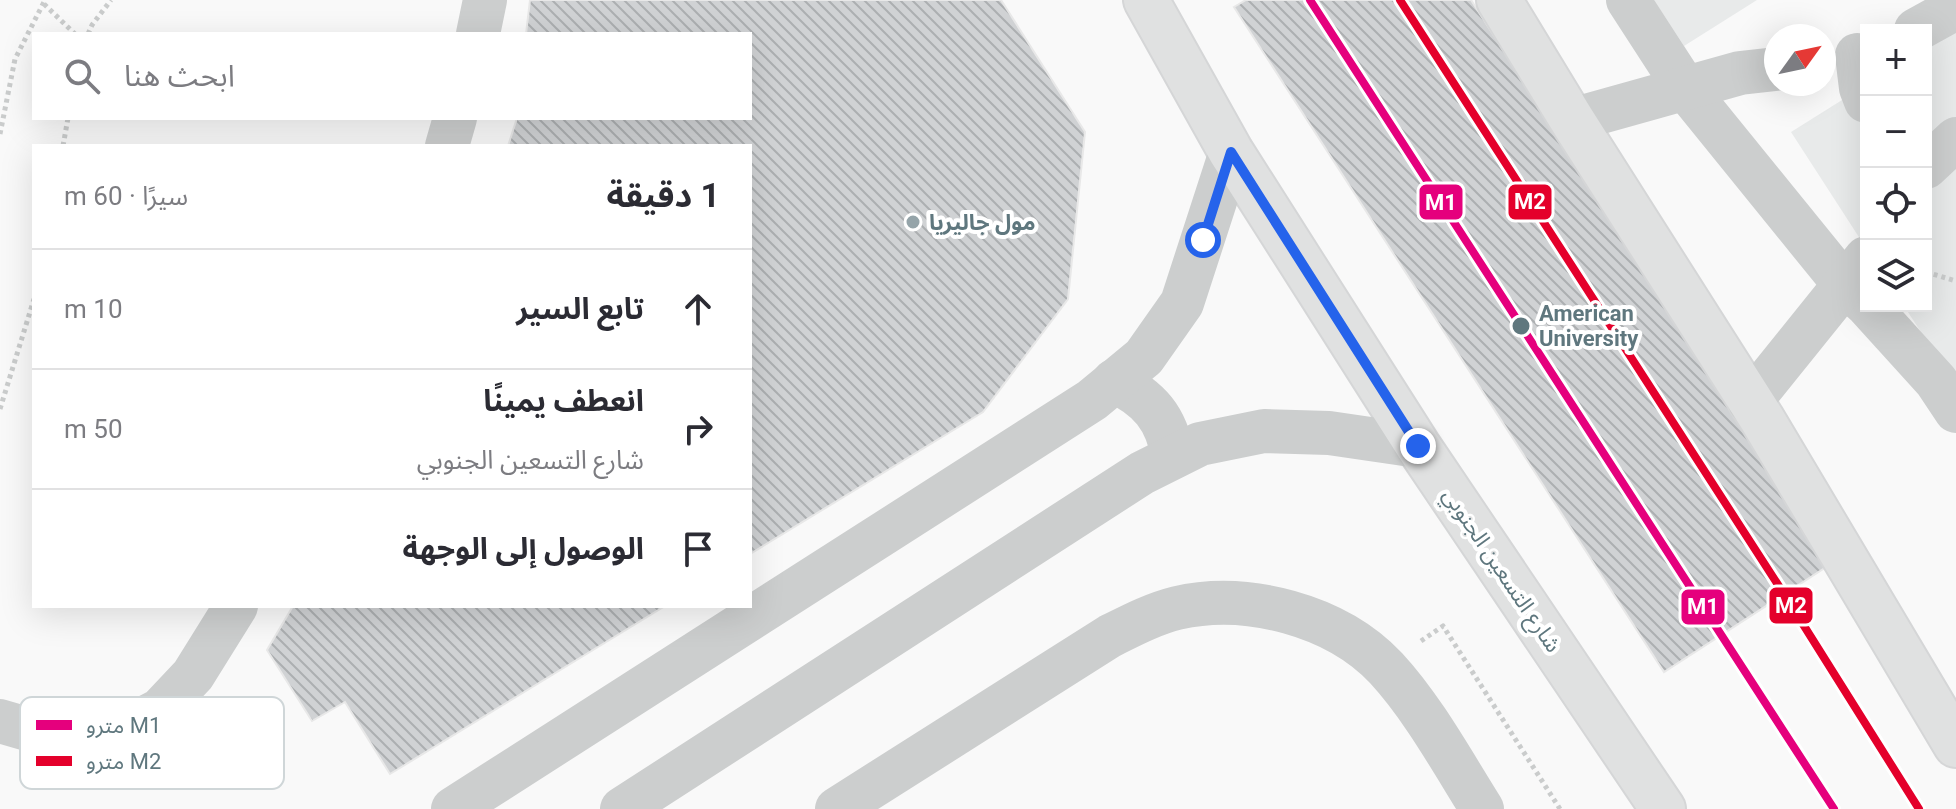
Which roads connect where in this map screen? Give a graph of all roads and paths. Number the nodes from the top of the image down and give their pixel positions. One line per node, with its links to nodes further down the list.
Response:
1 (111, 0): 10 (path)
2 (485, 0): 11 (street)
3 (1146, 0): 23 (main road, شارع التسعين الجنوبي)
4 (1499, 0): 18 (main road)
5 (1628, 0): 14 (street)
6 (45, 2): 9 (path); 19 (path)
7 (1956, 8): 8 (street)
8 (1927, 24)
9 (73, 32)
10 (89, 32)
11 (478, 32)
12 (1849, 56): 15 (street)
13 (1764, 70): 14 (street)
14 (1685, 88): 18 (street); 27 (street)
15 (1864, 96)
16 (68, 120): 21 (path)
17 (454, 120): 22 (street)
18 (1572, 120): 32 (main road)
19 (0, 134)
20 (1956, 139): 24 (street)
21 (63, 144)
22 (448, 144)
23 (1231, 152): 31 (street); 35 (main road, شارع التسعين الجنوبي)
24 (1932, 161)
25 (1932, 274): 26 (path)
26 (1956, 281)
27 (1860, 287)
28 (1860, 289): 32 (street)
29 (32, 305): 33 (path)
30 (1880, 312): 34 (street)
31 (1114, 381): 36 (street); 43 (street)
32 (1750, 402): 42 (main road)
33 (0, 409)
34 (1956, 411)
35 (1418, 446): 36 (street); 48 (main road, شارع التسعين الجنوبي)
36 (1173, 457): 44 (street)
37 (235, 608): 39 (street)
38 (1443, 626): 47 (path)
39 (172, 697)
40 (0, 721): 41 (street)
41 (20, 727)
42 (1956, 745)
43 (453, 809)
44 (622, 809)
45 (837, 809): 46 (street)
46 (1482, 809)
47 (1560, 809)
48 (1663, 809)

